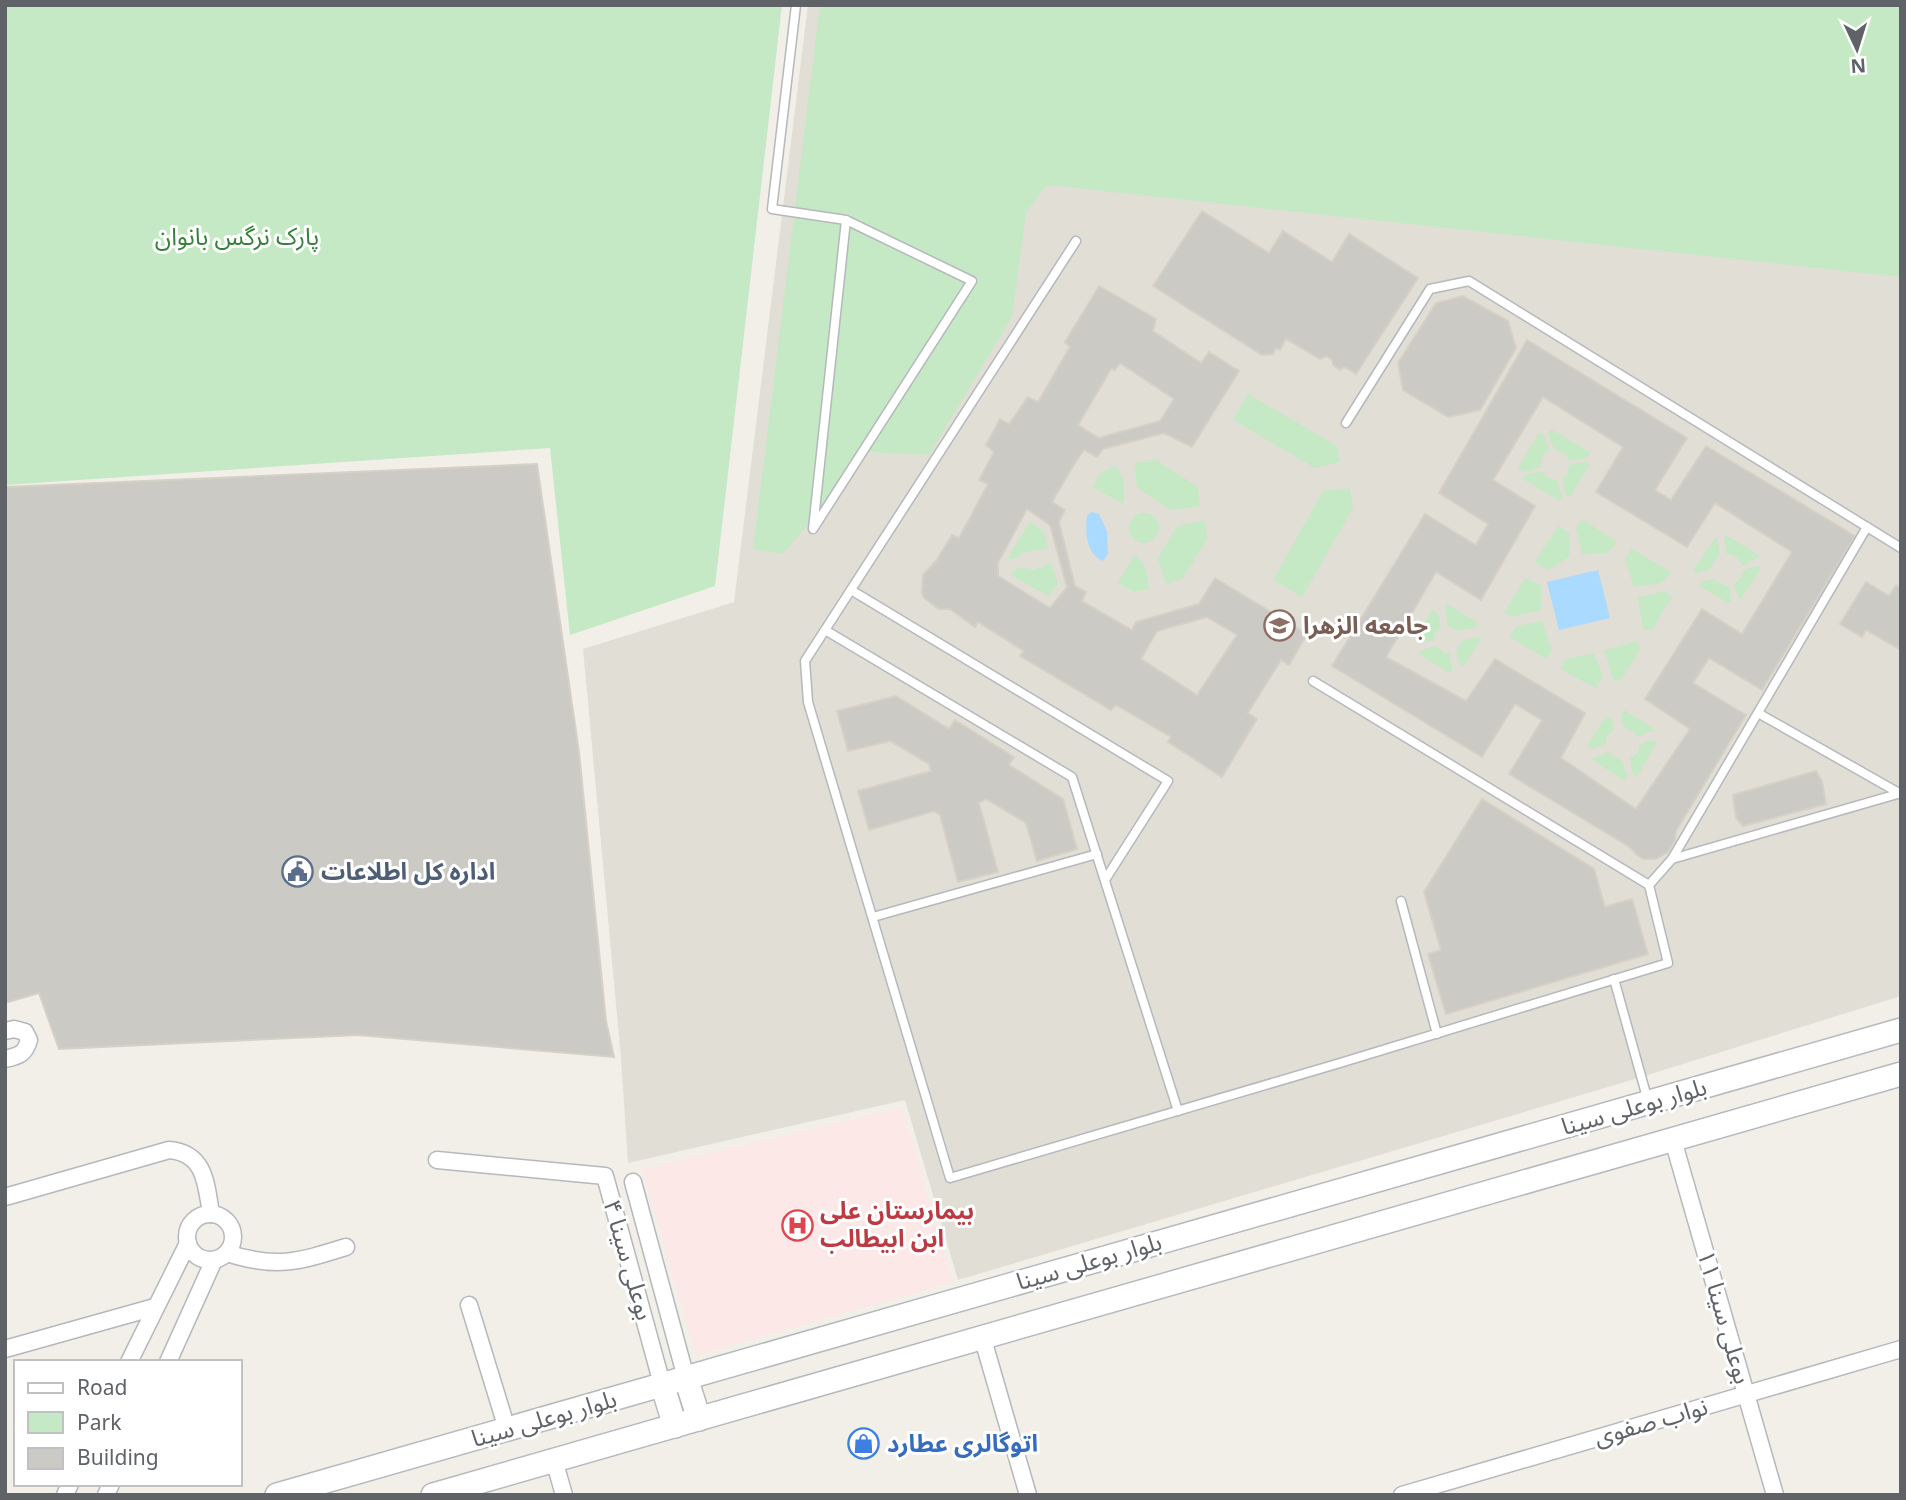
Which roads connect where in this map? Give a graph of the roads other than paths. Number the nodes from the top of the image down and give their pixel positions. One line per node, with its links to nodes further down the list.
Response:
1 (796, 5): 2 (lane)
2 (846, 220): 2 (lane)
3 (1076, 241): 7 (lane)
4 (1346, 423): 5 (lane)
5 (1867, 527): 6 (lane); 10 (lane)
6 (1901, 548)
7 (851, 590): 8 (lane); 14 (lane)
8 (825, 630): 12 (lane); 17 (lane)
9 (1313, 681): 15 (lane)
10 (1758, 713): 11 (lane); 13 (lane)
11 (1900, 793): 13 (lane)
12 (1097, 854): 14 (lane); 17 (lane)
13 (1672, 859): 15 (lane)
14 (1105, 880): 25 (lane)
15 (1649, 886): 18 (lane)
16 (1401, 901): 21 (lane)
17 (873, 917): 25 (lane)
18 (1614, 979): 21 (lane); 24 (lane)
19 (1901, 1030): 24 (main road, بلوار بوعلی سینا)
20 (5, 1031): 22 (street)
21 (1437, 1034): 25 (lane)
22 (5, 1059)
23 (1901, 1074): 26 (main road, بلوار بوعلی سینا)
24 (1649, 1102): 43 (main road, بلوار بوعلی سینا)
25 (1178, 1111)
26 (1674, 1140): 38 (main road, بلوار بوعلی سینا); 45 (street, بوعلی سینا ۱۱)
27 (437, 1160): 35 (street, بوعلی سینا ۴)
28 (633, 1182): 34 (street, بوعلی سینا ۴)
29 (5, 1197): 30 (street)
30 (211, 1214): 31 (street); 33 (street)
31 (188, 1242): 33 (street); 37 (street)
32 (346, 1247): 33 (street)
33 (220, 1257): 42 (street)
34 (656, 1269): 35 (street); 43 (street, بوعلی سینا ۴)
35 (633, 1276): 44 (street, بوعلی سینا ۴)
36 (469, 1305): 48 (street)
37 (155, 1307): 39 (street); 41 (street)
38 (982, 1336): 46 (main road, بلوار بوعلی سینا); 53 (street)
39 (5, 1349)
40 (1901, 1349): 45 (street, نواب صفوی)
41 (130, 1360)
42 (168, 1360)
43 (685, 1371): 44 (main road, بلوار بوعلی سینا); 46 (main road)
44 (661, 1378): 47 (main road); 48 (main road, بلوار بوعلی سینا)
45 (1746, 1395): 54 (street, نواب صفوی); 55 (street, بوعلی سینا ۱۱)
46 (699, 1419): 47 (main road, بلوار بوعلی سینا)
47 (675, 1426): 49 (main road, بلوار بوعلی سینا)
48 (507, 1429): 50 (main road, بلوار بوعلی سینا)
49 (554, 1460): 51 (main road, بلوار بوعلی سینا); 52 (street)
50 (276, 1495)
51 (433, 1495)
52 (564, 1495)
53 (1027, 1495)
54 (1402, 1495)
55 (1775, 1495)

